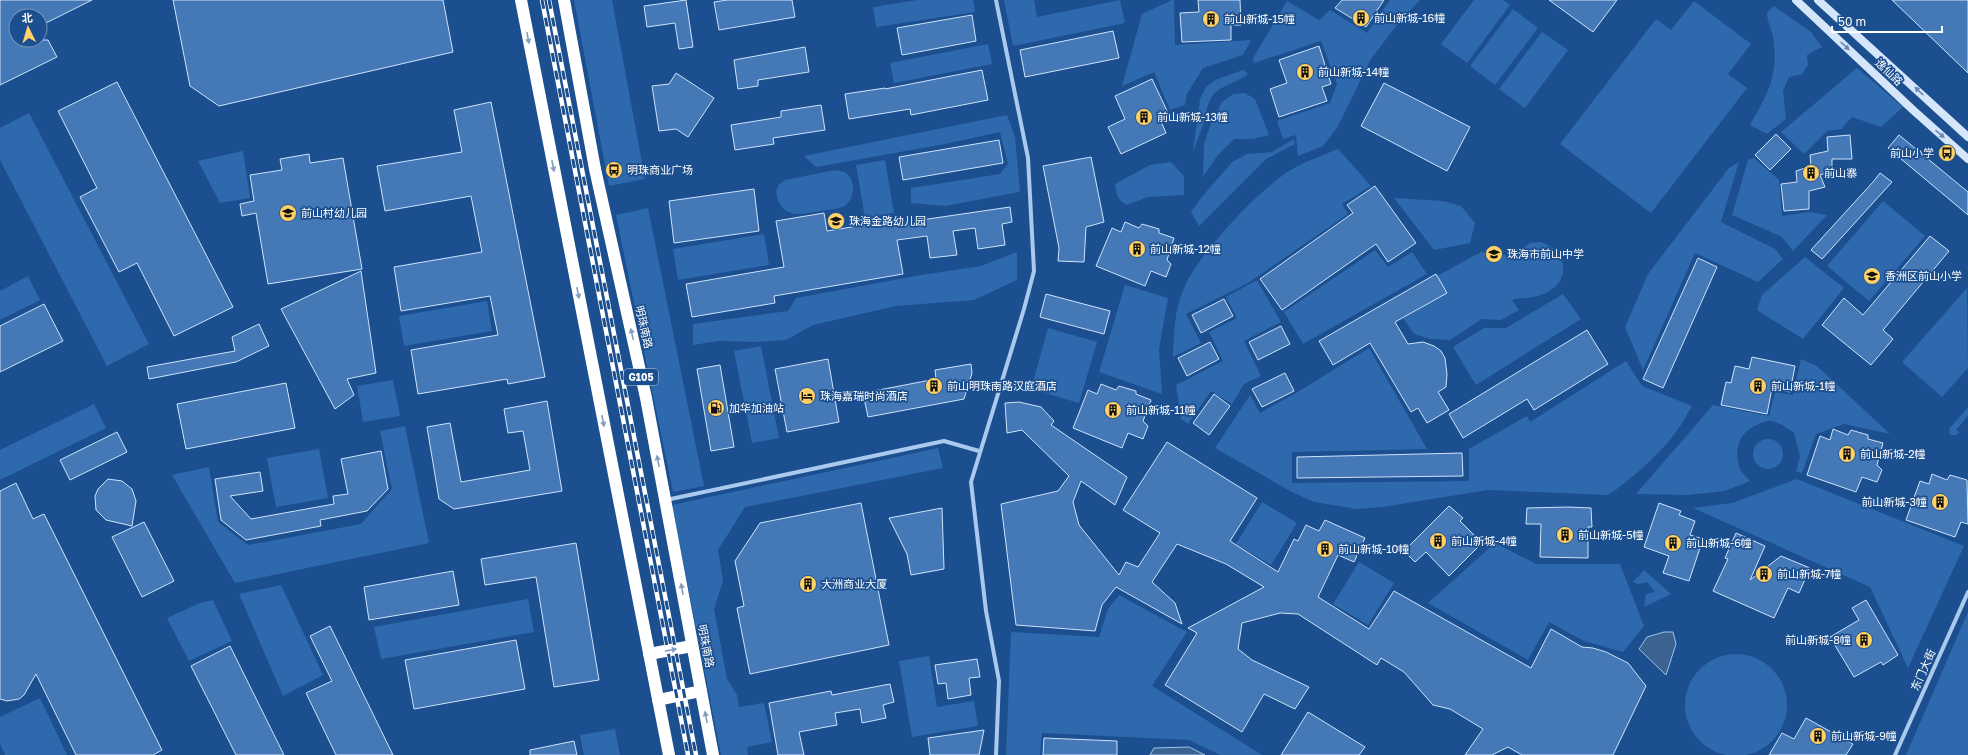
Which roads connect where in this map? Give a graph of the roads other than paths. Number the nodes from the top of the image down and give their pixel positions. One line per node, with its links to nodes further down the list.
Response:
1 (521, 0): 12 (highway, one-way to 12)
2 (564, 0): 9 (highway, 明珠南路 / G105, one-way to 2)
3 (996, 0): 8 (street)
4 (1796, 0): 7 (main road, 逸仙路, one-way to 7)
5 (1818, 0): 6 (main road, 逸仙路, one-way to 5)
6 (1968, 137)
7 (1968, 159)
8 (979, 451): 9 (street); 17 (street)
9 (665, 500): 11 (highway, 明珠南路 / G105, one-way to 9)
10 (1968, 592): 18 (street, 东门大街)
11 (692, 646): 12 (highway, one-way to 11); 13 (highway, 明珠南路 / G105)
12 (649, 654): 14 (highway)
13 (701, 691): 14 (highway); 16 (highway, 明珠南路 / G105, one-way to 13)
14 (658, 700): 15 (highway)
15 (669, 755)
16 (713, 755)
17 (996, 755)
18 (1895, 755)

